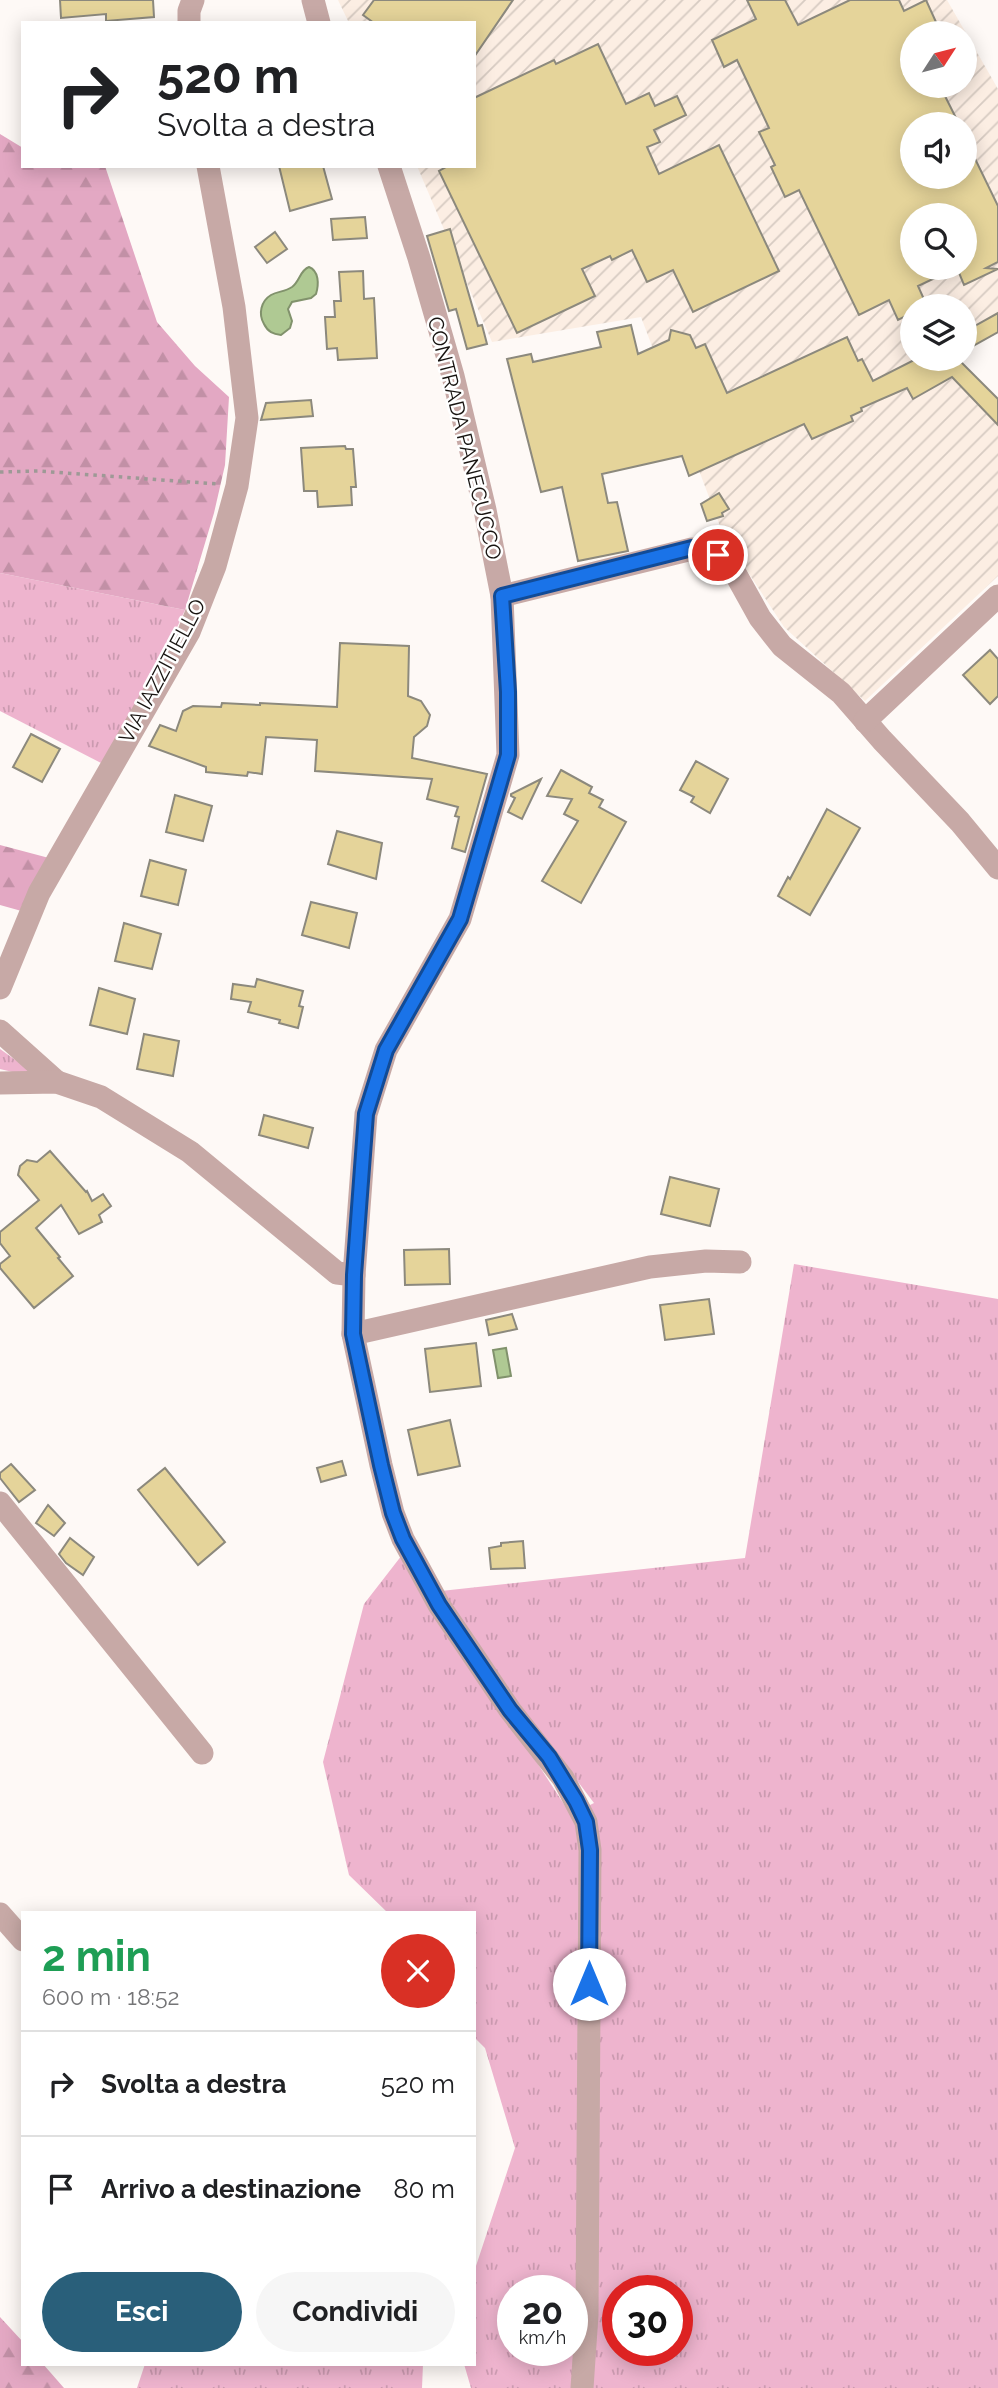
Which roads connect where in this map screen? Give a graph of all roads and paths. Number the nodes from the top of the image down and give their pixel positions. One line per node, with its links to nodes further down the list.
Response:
1 (194, 0): 3 (street)
2 (313, 0): 4 (street)
3 (189, 21)
4 (318, 21)
5 (208, 168): 8 (street, VIA IAZZITIELLO)
6 (390, 168): 9 (street, CONTRADA PANECUCCO)
7 (0, 472): 8 (path)
8 (237, 486): 13 (street, VIA IAZZITIELLO)
9 (502, 596): 11 (street); 18 (street, CONTRADA PANECUCCO)
10 (998, 596): 11 (street)
11 (865, 721): 12 (street)
12 (998, 868)
13 (0, 988)
14 (0, 1031): 15 (street)
15 (57, 1082): 16 (street); 18 (street)
16 (0, 1083)
17 (740, 1262): 19 (street)
18 (354, 1275): 19 (street, CONTRADA PANECUCCO)
19 (353, 1334): 24 (street, CONTRADA PANECUCCO)
20 (0, 1503): 21 (street)
21 (202, 1754)
22 (0, 1914): 23 (street)
23 (21, 1938)
24 (582, 2388)

